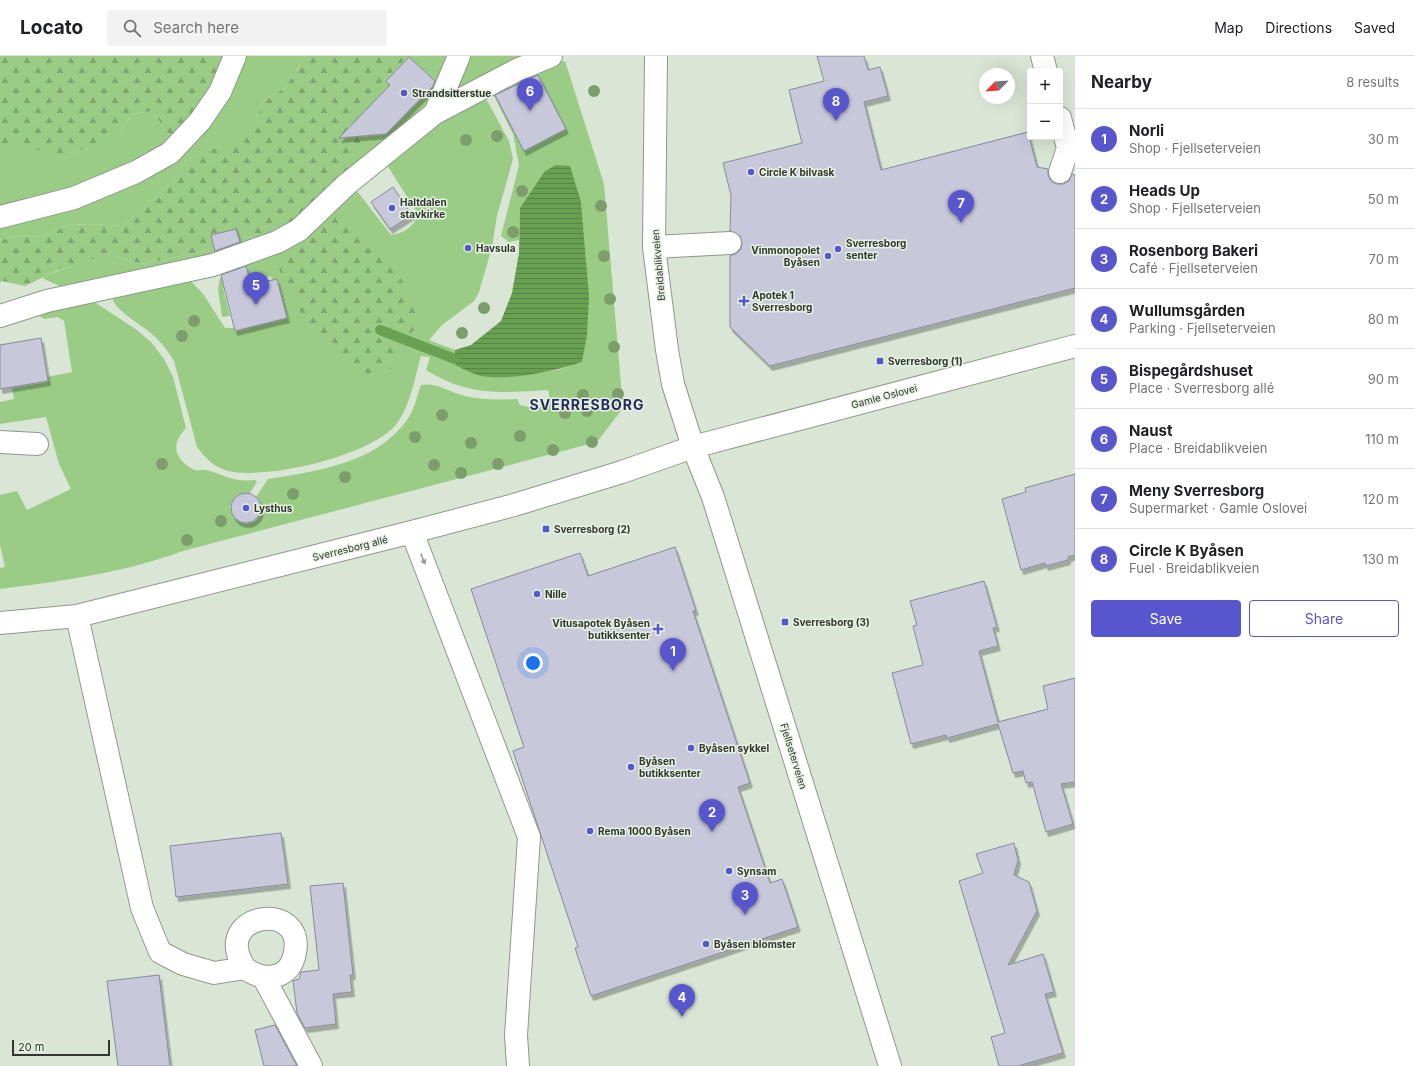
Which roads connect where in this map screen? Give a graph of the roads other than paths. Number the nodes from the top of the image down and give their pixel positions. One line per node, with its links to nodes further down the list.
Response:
1 (235, 56): 10 (street)
2 (459, 56): 7 (street)
3 (551, 56): 7 (street)
4 (656, 56): 12 (street, Breidablikveien)
5 (1042, 56): 6 (street)
6 (1045, 68)
7 (435, 113): 13 (street)
8 (1063, 129): 9 (street)
9 (1060, 172)
10 (0, 217)
11 (730, 243): 12 (street)
12 (654, 247): 17 (street, Breidablikveien)
13 (0, 316)
14 (1075, 346): 17 (street, Gamle Oslovei)
15 (0, 442): 16 (street)
16 (37, 444)
17 (693, 447): 18 (street, Sverresborg allé); 23 (street, Fjellseterveien)
18 (412, 532): 19 (street, Sverresborg allé); 22 (street, one-way to 22)
19 (77, 616): 20 (street, Sverresborg allé); 21 (street)
20 (0, 623)
21 (311, 1066)
22 (518, 1066)
23 (890, 1066)

